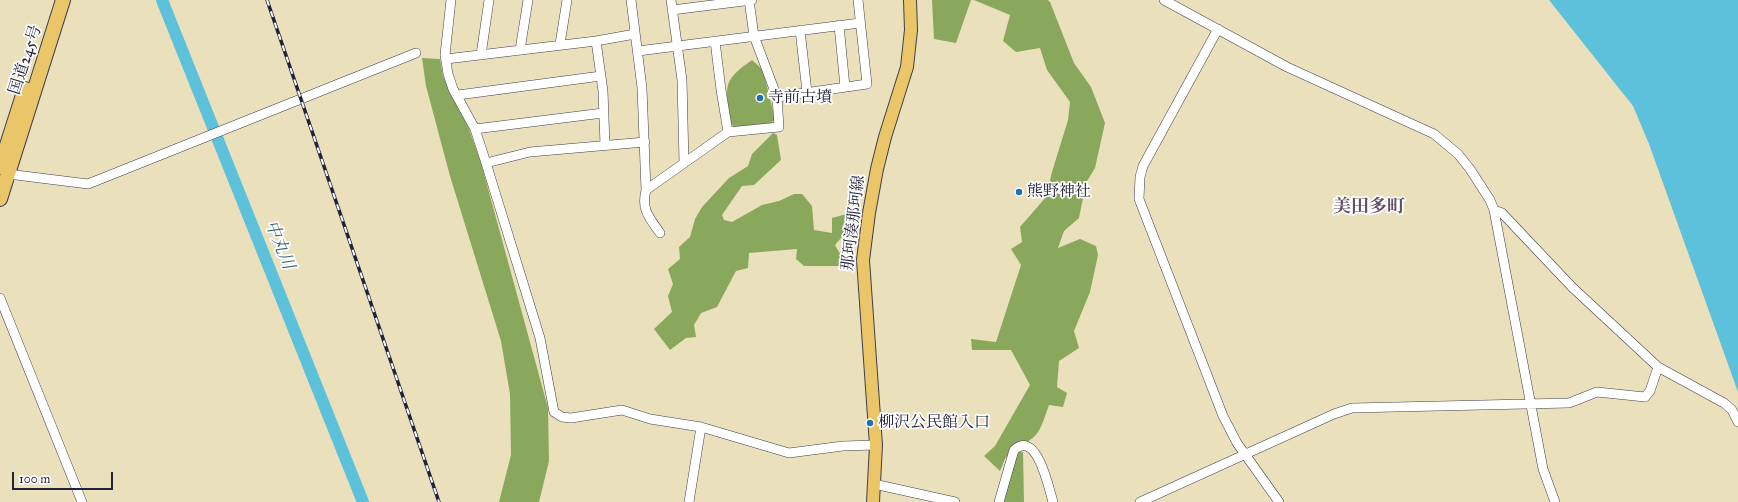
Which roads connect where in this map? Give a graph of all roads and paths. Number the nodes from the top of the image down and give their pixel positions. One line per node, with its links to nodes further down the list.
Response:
1 (54, 0): 38 (highway, 国道245号)
2 (64, 0): 43 (highway, 国道245号)
3 (451, 0): 29 (street)
4 (489, 0): 28 (street)
5 (528, 0): 25 (street)
6 (567, 0): 23 (street)
7 (631, 0): 19 (street)
8 (671, 0): 14 (street)
9 (749, 0): 10 (street); 14 (street); 20 (street)
10 (752, 0)
11 (858, 0): 15 (street)
12 (910, 0): 53 (main road, 那珂湊那珂線)
13 (1164, 0): 18 (street)
14 (672, 10): 24 (street)
15 (860, 23): 16 (street); 31 (street)
16 (839, 26): 17 (street); 31 (street)
17 (800, 30): 20 (street); 32 (street)
18 (1218, 30): 46 (street); 54 (street)
19 (636, 34): 21 (street); 26 (street)
20 (754, 36): 22 (street); 34 (street)
21 (596, 41): 23 (street); 30 (street)
22 (715, 41): 24 (street); 37 (street)
23 (560, 44): 25 (street)
24 (676, 46): 26 (street); 42 (street)
25 (520, 50): 28 (street)
26 (638, 51): 39 (street)
27 (416, 52): 43 (street)
28 (481, 54): 29 (street)
29 (446, 59): 33 (street)
30 (601, 76): 33 (street); 35 (street)
31 (844, 87): 32 (street)
32 (807, 92): 34 (street)
33 (458, 95): 36 (street)
34 (777, 96): 37 (street)
35 (603, 113): 36 (street); 40 (street)
36 (475, 129): 41 (street)
37 (728, 132): 42 (street)
38 (4, 140): 43 (highway, 国道245号)
39 (645, 142): 40 (street); 44 (street)
40 (605, 145): 41 (street)
41 (486, 163): 52 (street)
42 (684, 163): 44 (street)
43 (4, 170): 45 (highway, 国道245号)
44 (646, 190): 47 (street)
45 (0, 199)
46 (1494, 210): 49 (street); 50 (street)
47 (660, 232)
48 (0, 298): 56 (street)
49 (1658, 367): 50 (street); 51 (street)
50 (1531, 403): 54 (street); 64 (street)
51 (1738, 422)
52 (701, 427): 53 (street); 57 (street)
53 (876, 446): 55 (main road, 那珂湊那珂線)
54 (1244, 454): 62 (street); 63 (street)
55 (874, 484): 58 (main road, 那珂湊那珂線); 59 (street)
56 (82, 502)
57 (689, 502)
58 (874, 502)
59 (955, 502)
60 (999, 502): 61 (street)
61 (1053, 502)
62 (1140, 502)
63 (1279, 502)
64 (1555, 502)

